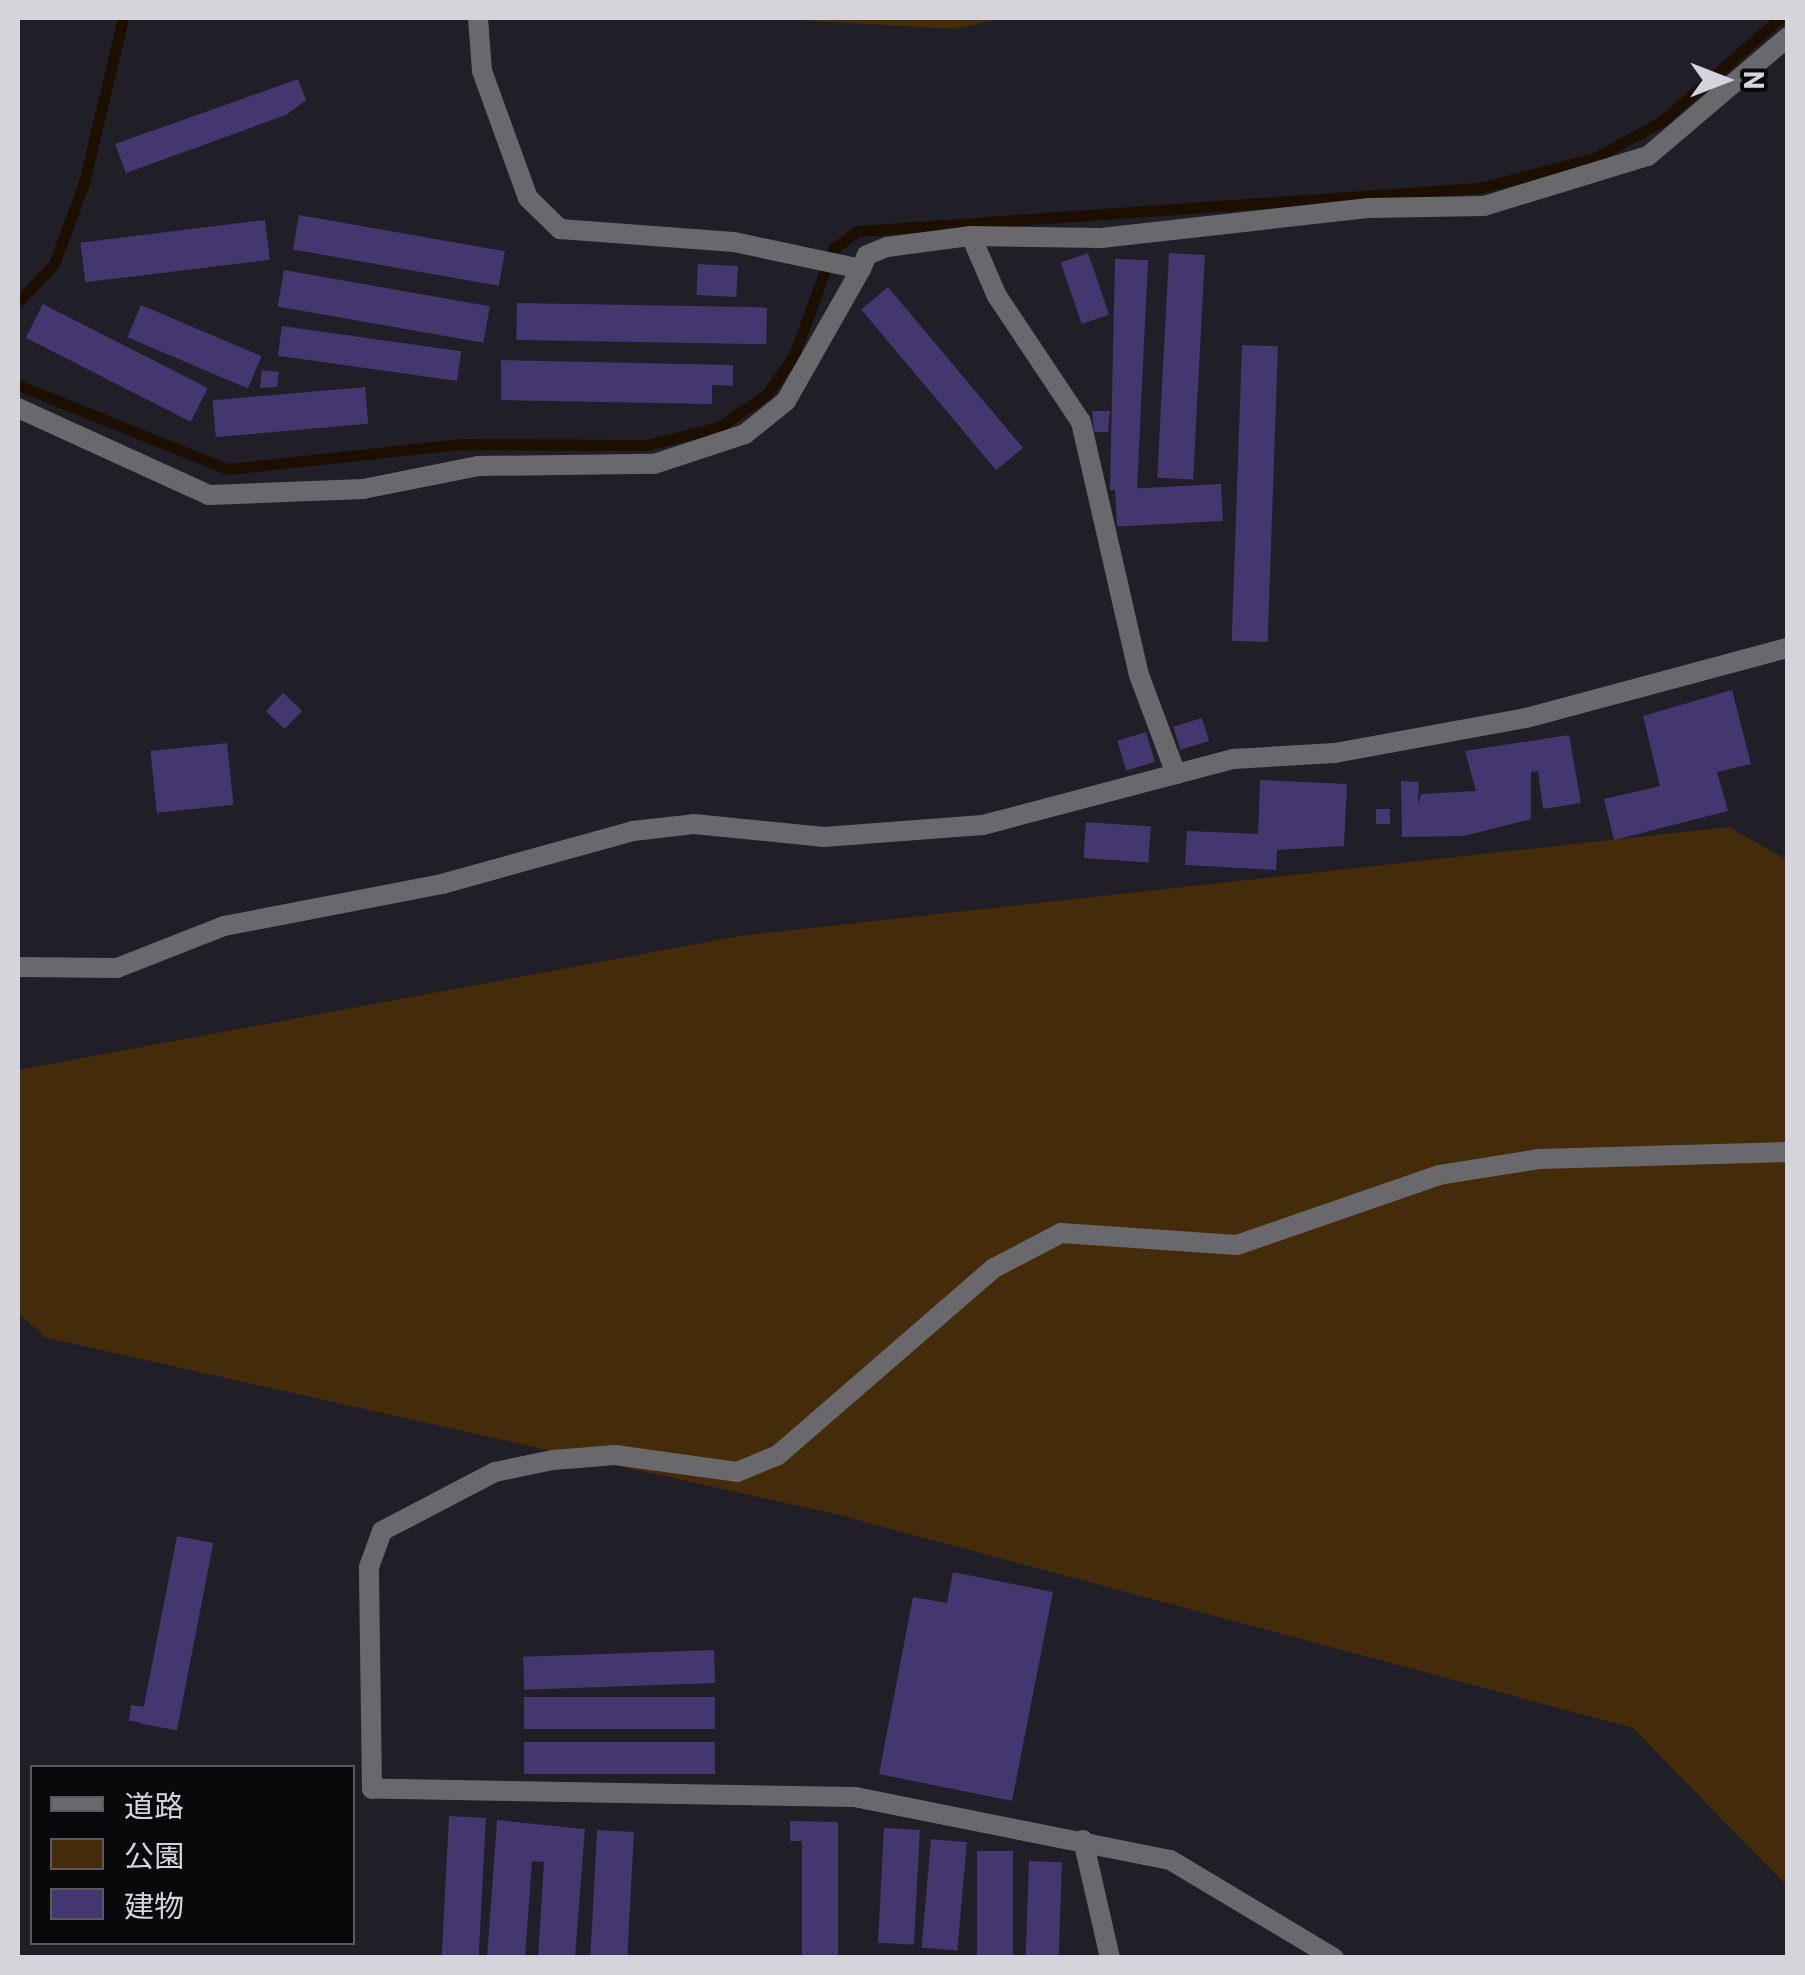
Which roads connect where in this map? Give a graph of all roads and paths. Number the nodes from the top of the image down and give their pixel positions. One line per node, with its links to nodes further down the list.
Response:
1 (478, 18): 4 (street)
2 (1788, 36): 3 (street)
3 (970, 236): 4 (street); 7 (street)
4 (851, 266): 5 (street)
5 (18, 408)
6 (1788, 648): 7 (street)
7 (1176, 774): 8 (street)
8 (18, 967)
9 (1788, 1152): 10 (street)
10 (1083, 1840): 11 (street); 12 (street)
11 (1110, 1958)
12 (1334, 1958)

